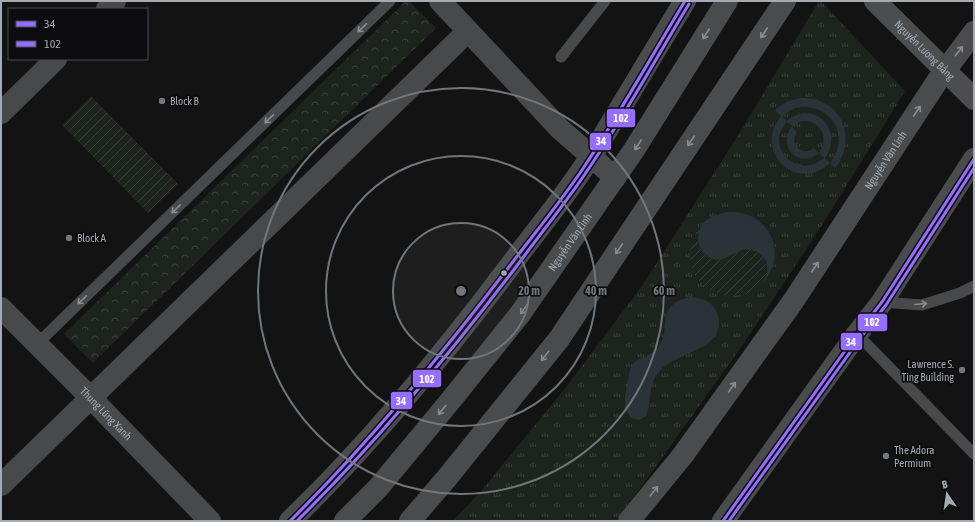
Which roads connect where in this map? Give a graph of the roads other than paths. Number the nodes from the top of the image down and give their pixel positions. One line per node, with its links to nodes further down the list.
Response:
1 (115, 1): 9 (street)
2 (390, 1): 24 (lane, one-way to 24)
3 (440, 1): 10 (street)
4 (605, 1): 12 (lane)
5 (685, 1): 17 (main road)
6 (727, 1): 19 (main road, Nguyễn Văn Linh, one-way to 19)
7 (785, 1): 32 (main road, one-way to 32)
8 (875, 1): 14 (main road, Nguyễn Lương Bằng)
9 (107, 8)
10 (468, 31): 17 (street); 25 (street)
11 (974, 32): 14 (main road, Nguyễn Văn Linh, one-way to 11)
12 (561, 57)
13 (55, 60): 16 (street)
14 (945, 70): 15 (main road, Nguyễn Lương Bằng); 33 (main road, Nguyễn Văn Linh, one-way to 14)
15 (974, 99)
16 (1, 113)
17 (591, 156): 19 (main road); 30 (main road)
18 (974, 159): 21 (main road)
19 (615, 178): 31 (main road, Nguyễn Văn Linh, one-way to 31)
20 (974, 286): 21 (lane, one-way to 20)
21 (882, 302): 23 (main road)
22 (1, 308): 24 (street, Thung Lũng Xanh)
23 (857, 334): 26 (lane); 28 (main road)
24 (37, 344): 25 (street, Thung Lũng Xanh)
25 (90, 397): 27 (street); 29 (street, Thung Lũng Xanh)
26 (974, 454)
27 (1, 485)
28 (729, 519)
29 (210, 521)
30 (290, 521)
31 (345, 521)
32 (410, 521)
33 (629, 521)

